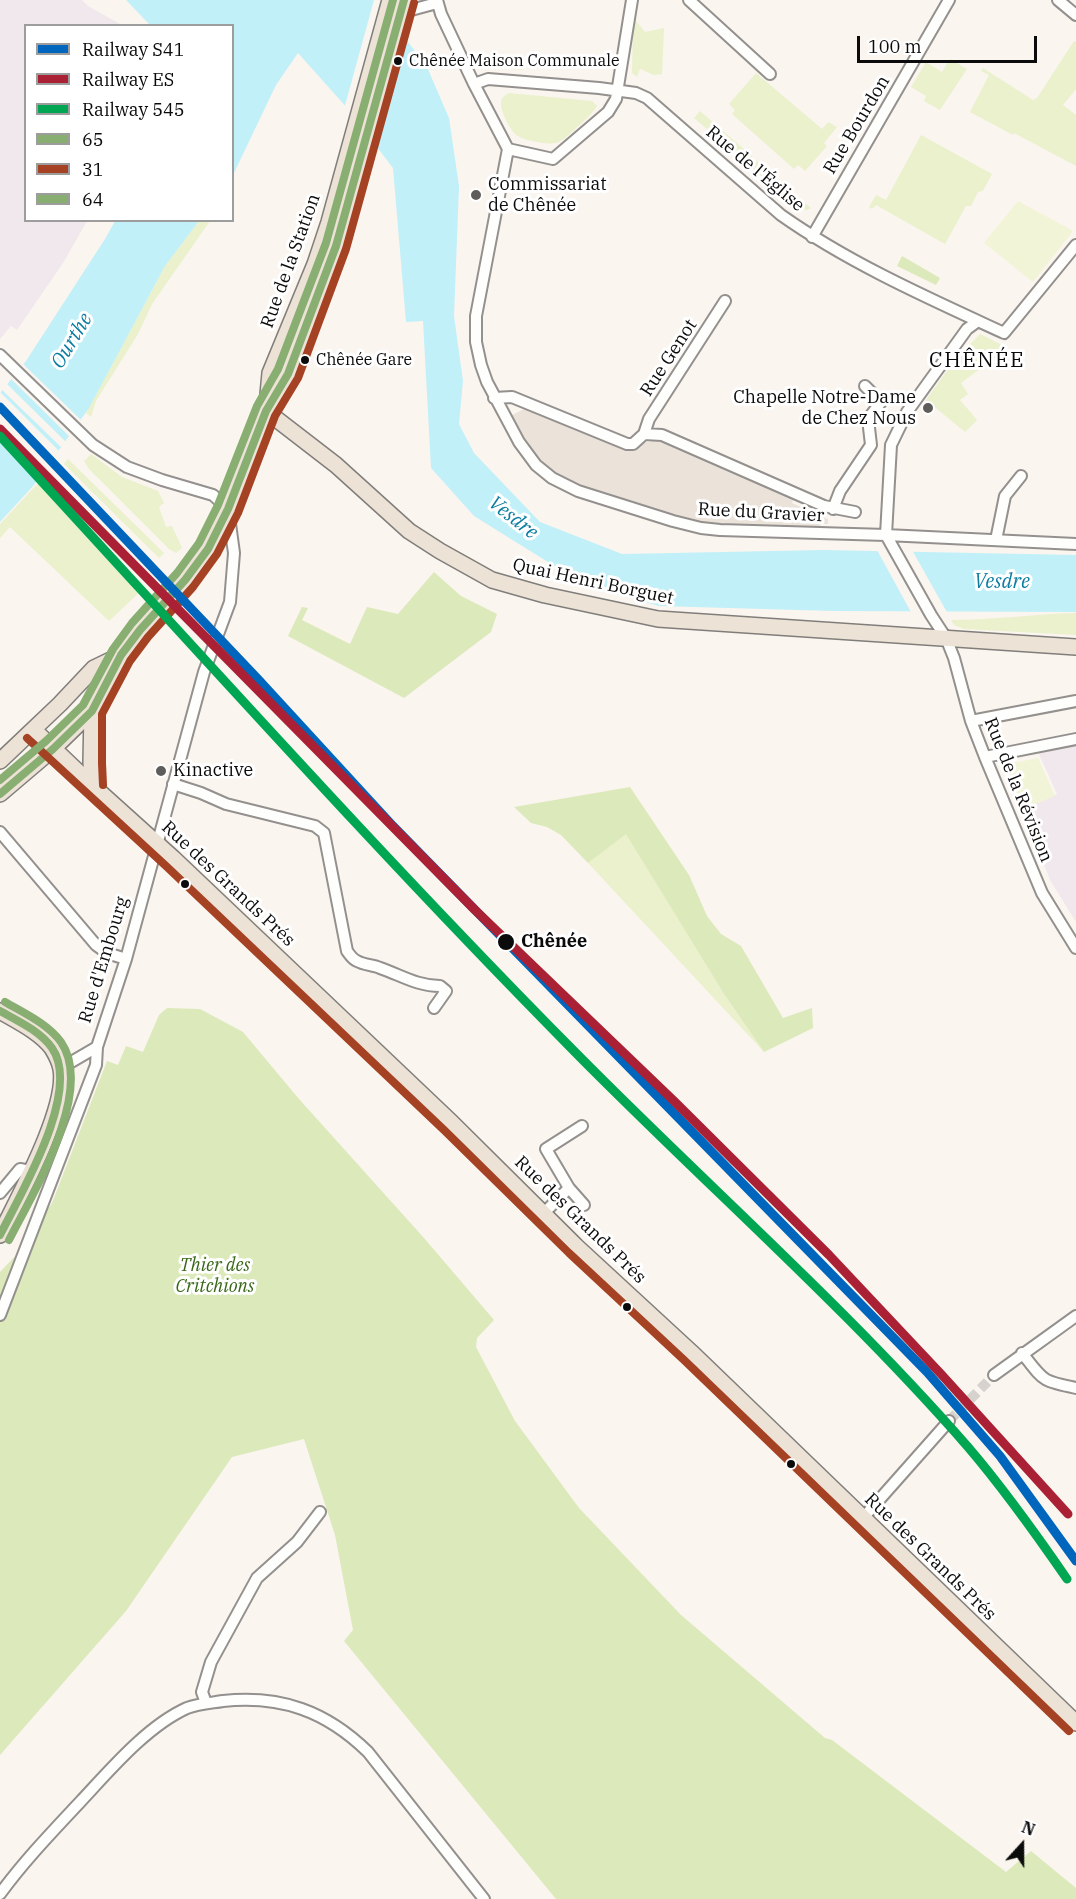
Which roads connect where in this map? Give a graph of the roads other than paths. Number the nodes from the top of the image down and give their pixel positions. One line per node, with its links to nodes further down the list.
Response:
1 (632, 0): 10 (street)
2 (689, 0): 8 (street)
3 (949, 0): 12 (street, Rue Bourdon)
4 (1058, 0): 7 (street)
5 (436, 1): 6 (street); 9 (street)
6 (396, 9): 19 (main road, Rue de la Station); 19 (main road, Rue de la Station)
7 (1076, 15)
8 (770, 74)
9 (474, 84): 10 (street, Rue de l'Église); 11 (street)
10 (617, 90): 11 (street); 12 (street, Rue de l'Église)
11 (508, 149): 18 (street, Rue du Gravier)
12 (812, 237): 15 (street, Rue de l'Église)
13 (1076, 245): 15 (street, Rue de l'Église)
14 (725, 301): 20 (street, Rue Genot)
15 (978, 321): 25 (street)
16 (1, 356): 22 (street)
17 (865, 386): 23 (street)
18 (494, 398): 20 (street, Rue du Gravier); 25 (street, Rue du Gravier)
19 (266, 411): 22 (main road, Rue de la Station); 28 (main road, Quai Henri Borguet)
20 (645, 434): 23 (street, Rue du Gravier)
21 (1021, 476): 26 (street)
22 (228, 509): 30 (main road); 39 (street, Rue de la Station)
23 (833, 509): 24 (street, Rue du Gravier)
24 (855, 512)
25 (886, 535): 26 (street, Rue du Gravier); 28 (street, Rue de la Révision)
26 (996, 540): 27 (street, Rue du Gravier)
27 (1076, 544)
28 (946, 638): 29 (main road, Quai Henri Borguet); 33 (street, Rue de la Révision)
29 (1076, 647)
30 (121, 655): 32 (main road); 34 (main road)
31 (1076, 701): 33 (street)
32 (92, 711): 36 (main road); 40 (main road)
33 (971, 721): 37 (street, Rue de la Révision)
34 (34, 730): 36 (main road, Rue des Grands Prés); 38 (main road)
35 (1076, 739): 37 (street)
36 (54, 749): 40 (main road, Rue des Grands Prés); 41 (main road)
37 (984, 757): 44 (street, Rue de la Révision)
38 (0, 761)
39 (173, 784): 43 (street, Rue de la Station); 46 (street)
40 (93, 786): 43 (main road, Rue des Grands Prés)
41 (0, 794)
42 (0, 832): 45 (street)
43 (158, 843): 45 (street, Rue d'Embourg); 55 (main road, Rue des Grands Prés)
44 (1076, 948)
45 (126, 959): 48 (street, Rue d'Embourg)
46 (434, 1008)
47 (0, 1011): 49 (main road)
48 (97, 1047): 49 (street, Rue d'Embourg); 57 (street)
49 (61, 1068): 51 (main road)
50 (582, 1126): 52 (street)
51 (31, 1171): 53 (street); 56 (main road)
52 (569, 1188): 54 (street); 55 (street)
53 (0, 1193)
54 (584, 1205)
55 (544, 1214): 64 (main road, Rue des Grands Prés)
56 (0, 1235)
57 (0, 1315)
58 (1076, 1316): 59 (street)
59 (1022, 1353): 60 (street); 61 (street)
60 (994, 1375)
61 (1076, 1388)
62 (949, 1421): 64 (street)
63 (320, 1512): 65 (street)
64 (862, 1518): 66 (main road, Rue des Grands Prés)
65 (206, 1703): 67 (street); 68 (street)
66 (1076, 1723)
67 (0, 1894)
68 (484, 1899)

